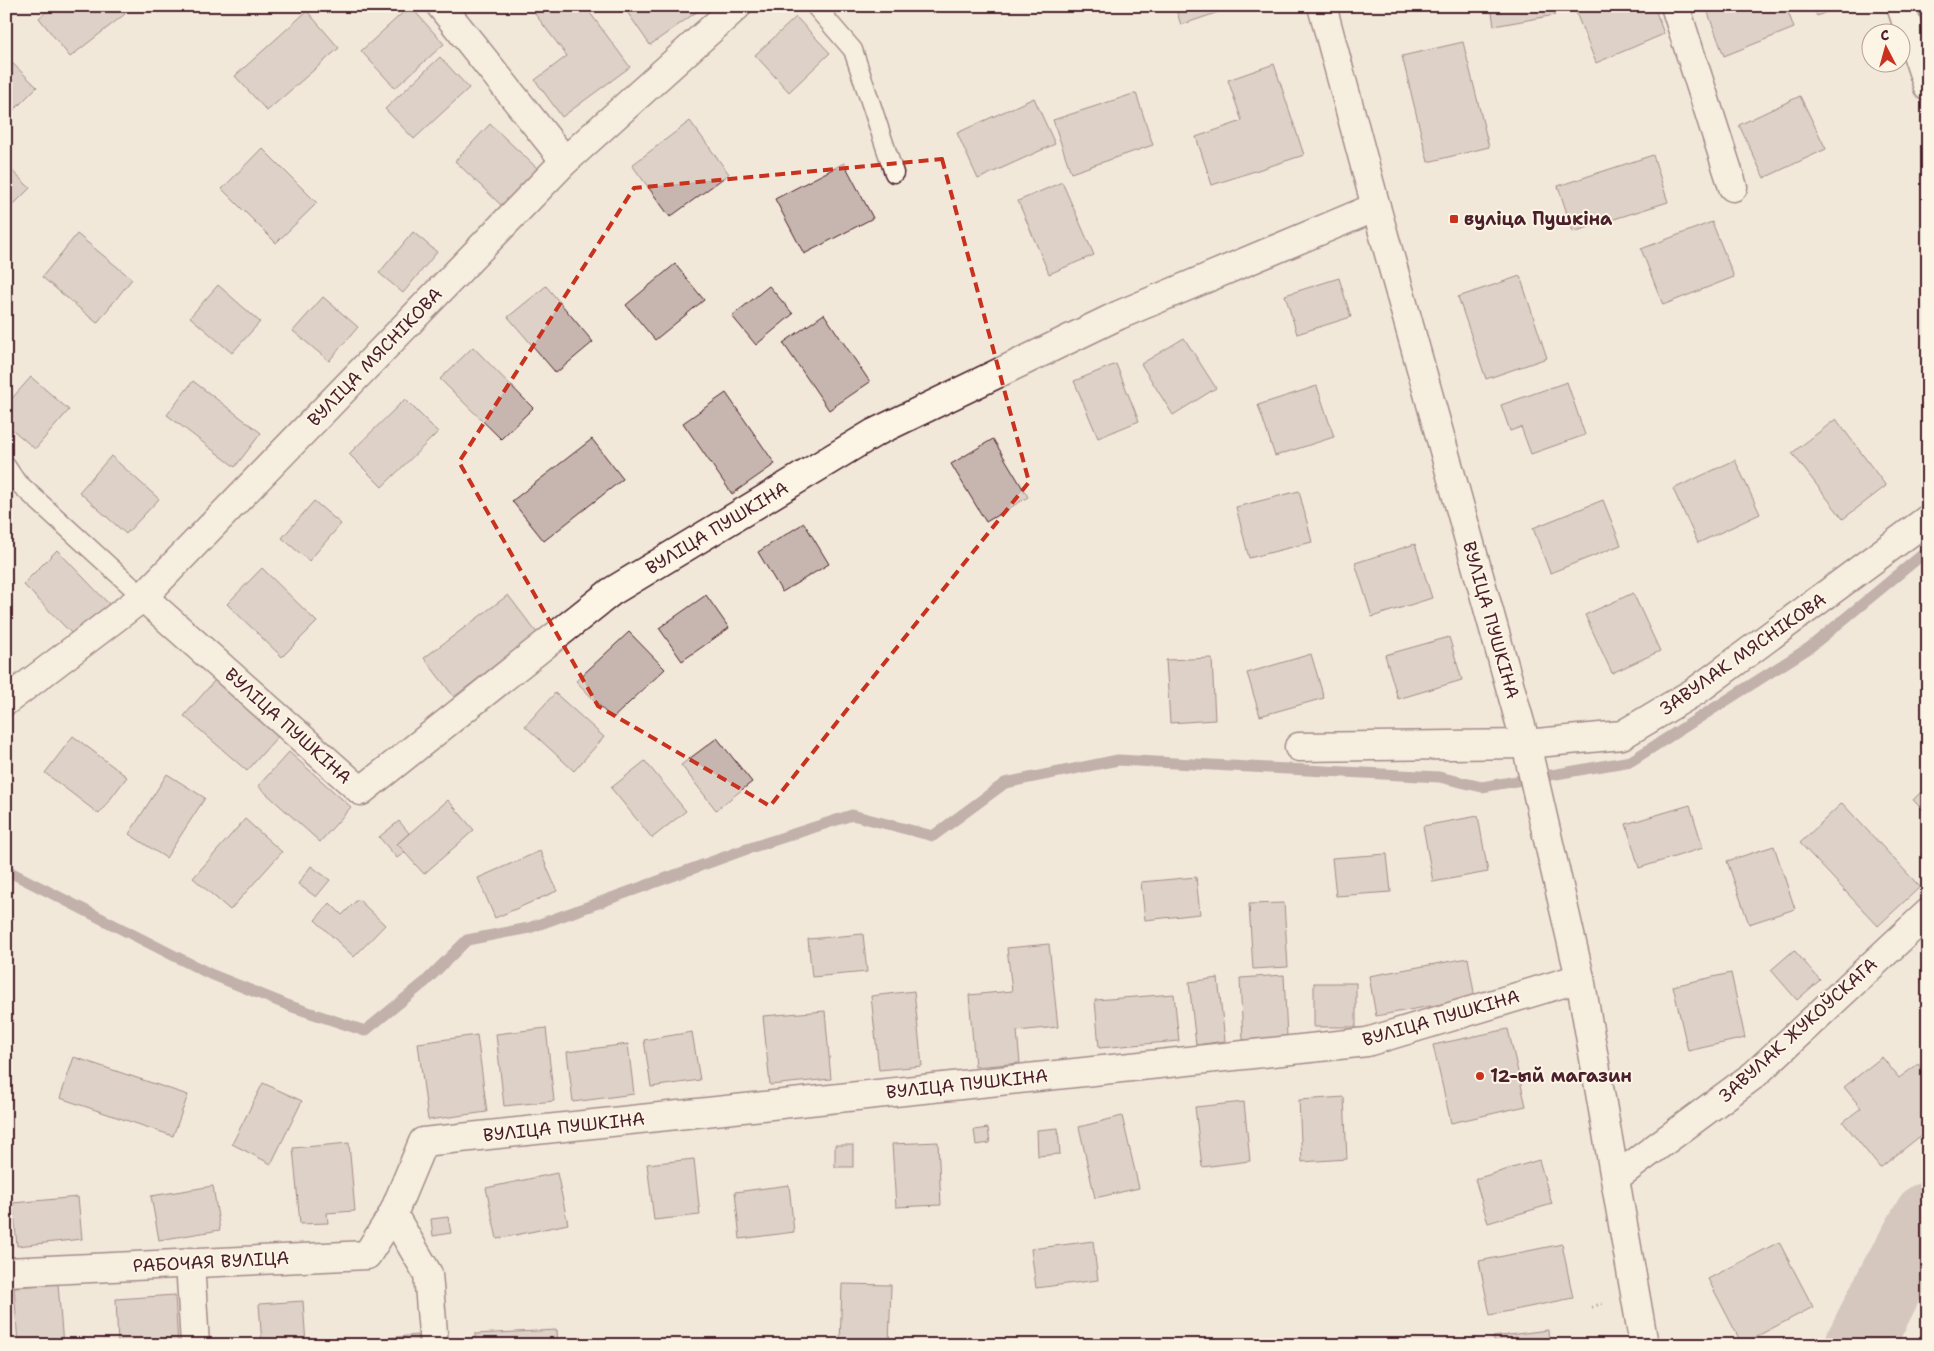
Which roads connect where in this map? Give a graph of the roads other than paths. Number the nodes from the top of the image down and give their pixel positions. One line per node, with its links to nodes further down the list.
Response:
1 (441, 6): 8 (street)
2 (737, 6): 8 (street, ВУЛІЦА МЯСНІКОВА)
3 (815, 6): 9 (lane)
4 (1322, 6): 11 (street, ВУЛІЦА ПУШКІНА)
5 (1675, 6): 10 (street)
6 (1901, 6): 7 (street)
7 (1928, 87)
8 (565, 161): 14 (street, ВУЛІЦА МЯСНІКОВА)
9 (894, 173)
10 (1733, 187)
11 (1376, 207): 14 (street, ВУЛІЦА ПУШКІНА); 17 (street, ВУЛІЦА ПУШКІНА)
12 (6, 466): 14 (lane)
13 (1928, 519): 17 (street, ЗАВУЛАК МЯСНІКОВА)
14 (143, 597): 15 (street, ВУЛІЦА МЯСНІКОВА)
15 (6, 701)
16 (1299, 747): 17 (street, ЗАВУЛАК МЯСНІКОВА)
17 (1527, 752): 19 (street, ВУЛІЦА ПУШКІНА)
18 (1928, 913): 20 (street, ЗАВУЛАК ЖУКОЎСКАГА)
19 (1580, 978): 20 (street, ВУЛІЦА ПУШКІНА); 21 (street, ВУЛІЦА ПУШКІНА)
20 (1616, 1177): 26 (street, ВУЛІЦА ПУШКІНА)
21 (394, 1214): 22 (street, РАБОЧАЯ ВУЛІЦА); 25 (street)
22 (190, 1262): 23 (street, РАБОЧАЯ ВУЛІЦА); 24 (street)
23 (6, 1272)
24 (195, 1345)
25 (434, 1345)
26 (1644, 1345)

